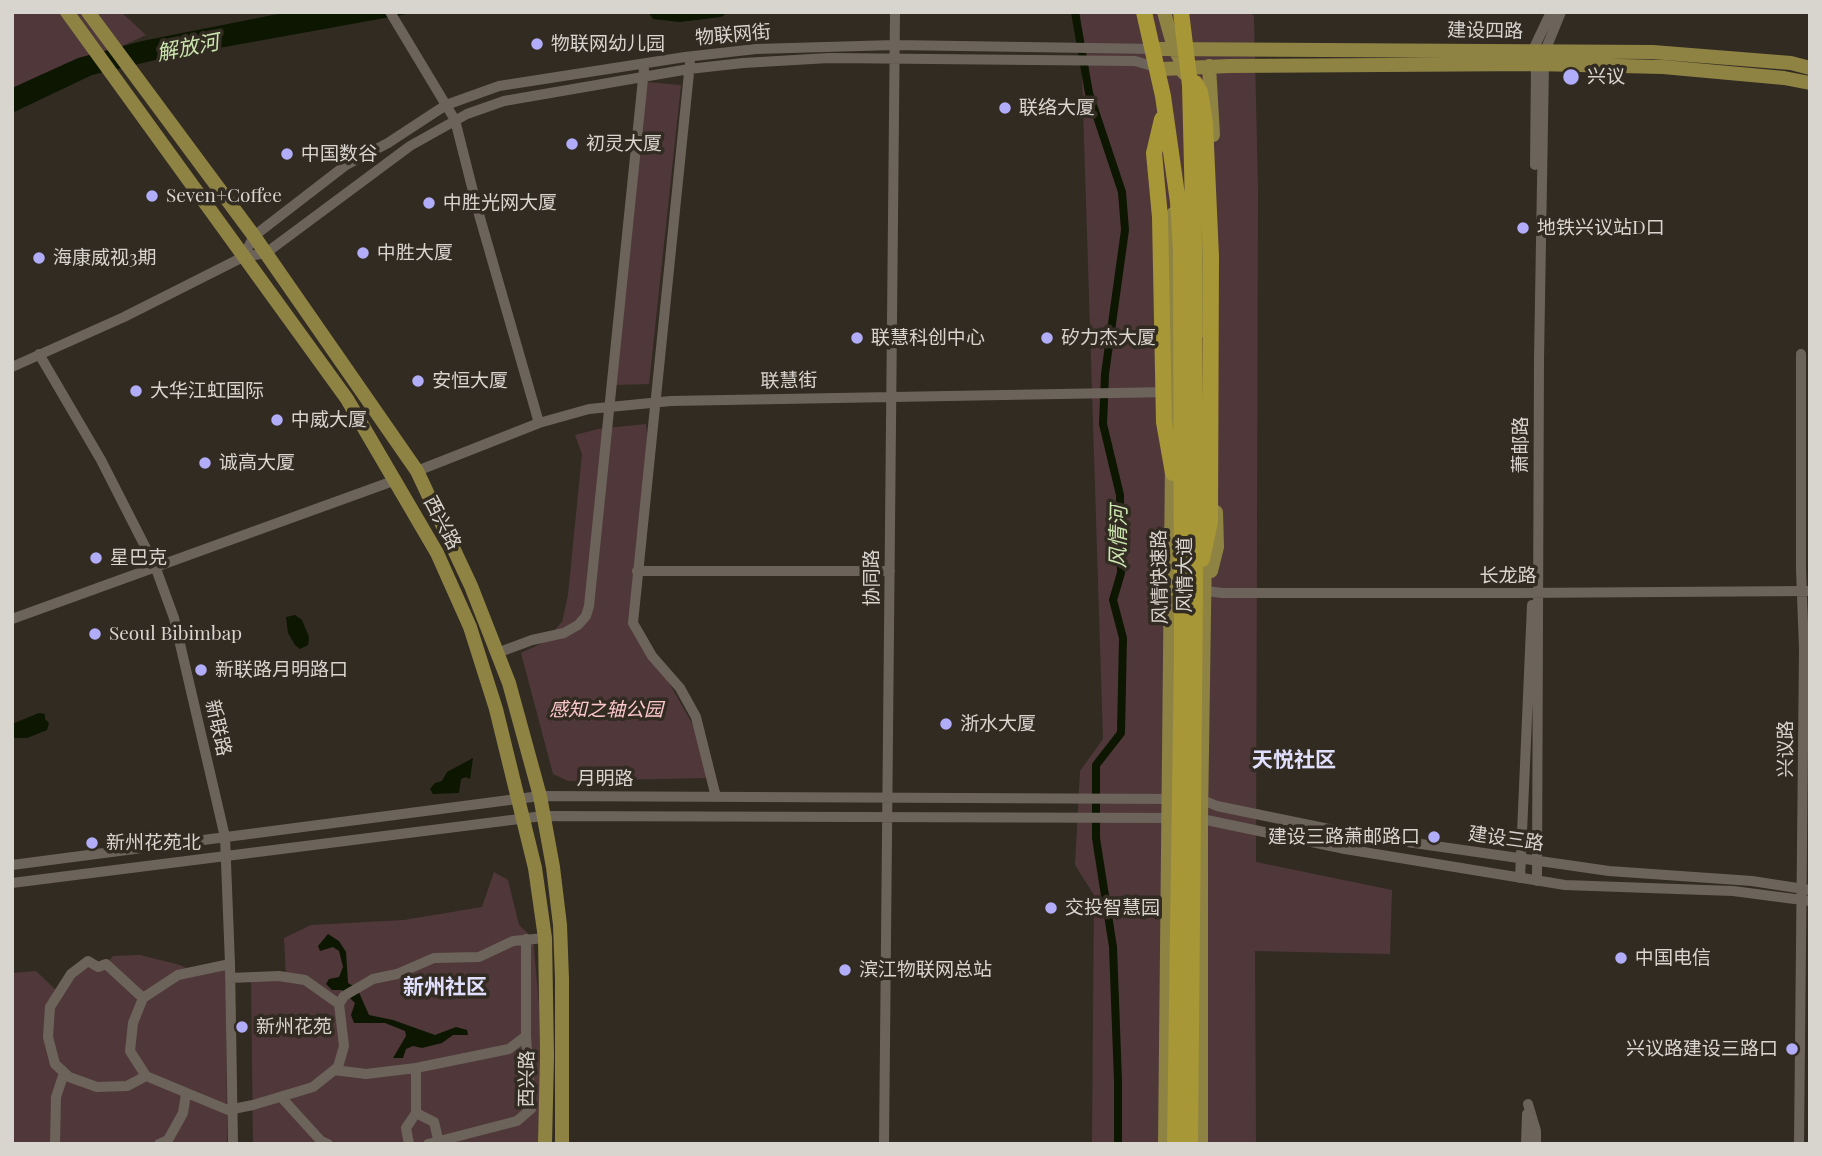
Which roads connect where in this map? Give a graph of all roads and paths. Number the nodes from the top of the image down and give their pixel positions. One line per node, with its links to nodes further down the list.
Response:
1 (67, 12): 29 (main road, 西兴路)
2 (88, 12): 27 (main road, 西兴路)
3 (390, 12): 25 (street)
4 (895, 12): 10 (street, 协同路)
5 (1147, 12): 12 (main road, 风情大道); 40 (highway, 风情快速路)
6 (1164, 12): 11 (main road, 风情大道)
7 (1181, 12): 45 (highway, 风情快速路)
8 (1551, 12): 14 (street)
9 (1561, 12): 14 (street, 萧邮路)
10 (894, 45): 12 (street, 物联网街); 13 (street, 物联网街); 15 (street, 协同路)
11 (1174, 48): 12 (main road, 建设四路); 14 (main road, 建设四路); 17 (main road, 风情大道)
12 (1158, 49): 21 (main road, 风情大道)
13 (690, 56): 16 (street, 物联网街); 20 (street)
14 (1539, 57): 18 (main road, 建设四路); 19 (main road, 建设四路); 23 (main road, 建设四路); 46 (street, 萧邮路); 46 (street, 萧邮路)
15 (895, 58): 20 (street, 物联网街); 21 (street, 物联网街); 34 (street, 协同路)
16 (645, 63): 22 (street); 25 (street, 物联网街)
17 (1184, 66): 18 (main road, 建设四路); 21 (main road, 建设四路); 45 (main road, 风情大道); 45 (highway)
18 (1209, 66): 45 (main road)
19 (1810, 68)
20 (689, 69): 22 (street, 物联网街); 35 (street)
21 (1162, 69): 24 (main road, 风情大道)
22 (643, 76): 26 (street, 物联网街); 36 (street)
23 (1810, 83)
24 (1167, 96): 33 (main road, 风情大道); 40 (highway)
25 (446, 105): 26 (street); 27 (street, 物联网街)
26 (455, 120): 28 (street, 物联网街); 37 (street)
27 (254, 236): 28 (main road, 西兴路); 29 (street, 物联网街)
28 (266, 253): 29 (street, 物联网街); 38 (main road, 西兴路)
29 (243, 257): 30 (street, 物联网街); 39 (main road, 西兴路)
30 (39, 354): 32 (street, 物联网街); 41 (street, 新联路)
31 (1801, 354): 44 (street, 兴议路)
32 (12, 367)
33 (1172, 392): 34 (street, 联慧街); 54 (main road, 风情大道)
34 (891, 397): 35 (street, 联慧街); 43 (street, 协同路)
35 (653, 403): 36 (street, 联慧街); 42 (street)
36 (609, 407): 37 (street, 联慧街); 48 (street)
37 (539, 423): 38 (street, 联慧街)
38 (417, 471): 48 (main road, 西兴路)
39 (396, 480): 41 (street); 53 (main road, 西兴路)
40 (1180, 510): 94 (highway, 风情快速路)
41 (155, 566): 47 (street); 60 (street, 新联路)
42 (637, 571): 43 (street); 50 (street)
43 (890, 571): 51 (street, 协同路)
44 (1806, 591): 46 (street, 长龙路); 68 (street, 兴议路)
45 (1200, 592): 46 (street, 长龙路); 52 (main road, 风情大道); 95 (highway, 风情快速路)
46 (1536, 593): 62 (street, 萧邮路); 63 (street, 萧邮路)
47 (12, 620)
48 (497, 653): 49 (main road, 西兴路)
49 (540, 796): 50 (street, 月明路); 53 (street, 月明路); 55 (main road, 西兴路)
50 (716, 797): 51 (street, 月明路)
51 (888, 798): 54 (street, 月明路); 59 (street, 协同路)
52 (1201, 798): 54 (street, 月明路); 58 (main road, 风情大道); 62 (street, 建设三路)
53 (518, 799): 56 (main road, 西兴路); 60 (street, 月明路)
54 (1167, 799): 57 (main road, 风情大道)
55 (543, 816): 56 (street, 月明路); 59 (street, 月明路); 91 (main road, 西兴路)
56 (524, 818): 61 (street, 月明路); 69 (main road, 西兴路)
57 (1167, 818): 58 (street, 月明路); 59 (street, 月明路); 93 (main road, 风情大道)
58 (1201, 818): 65 (street, 建设三路); 96 (main road, 风情大道)
59 (887, 819): 92 (street, 协同路)
60 (225, 837): 61 (street, 新联路); 64 (street, 月明路)
61 (227, 857): 67 (street, 月明路); 71 (street, 新联路)
62 (1520, 859): 63 (street, 建设三路); 65 (street, 萧邮路)
63 (1536, 861): 66 (street, 萧邮路); 68 (street, 建设三路)
64 (12, 864)
65 (1520, 878): 66 (street, 建设三路)
66 (1537, 881): 68 (street, 建设三路)
67 (12, 883)
68 (1806, 895): 99 (street, 兴议路)
69 (545, 938): 70 (street); 90 (main road, 西兴路)
70 (526, 939): 74 (street); 75 (street)
71 (230, 964): 72 (street, 新联路); 73 (street)
72 (230, 978): 74 (street); 82 (street, 新联路)
73 (143, 998): 78 (street); 79 (street)
74 (341, 1000): 77 (street)
75 (526, 1036): 76 (street); 84 (street)
76 (416, 1068): 77 (street); 83 (street)
77 (334, 1070): 81 (street)
78 (64, 1073): 79 (street); 85 (street)
79 (146, 1076): 80 (street)
80 (186, 1094): 82 (street); 86 (street)
81 (281, 1097): 82 (street); 88 (street)
82 (233, 1110): 87 (street, 新联路)
83 (416, 1114): 84 (street); 89 (street)
84 (434, 1143)
85 (55, 1144)
86 (159, 1144)
87 (233, 1144)
88 (328, 1144)
89 (409, 1144)
90 (545, 1144)
91 (562, 1144)
92 (884, 1144)
93 (1165, 1144)
94 (1175, 1144)
95 (1190, 1144)
96 (1201, 1144)
97 (1526, 1144): 98 (street)
98 (1536, 1144)
99 (1799, 1144)

